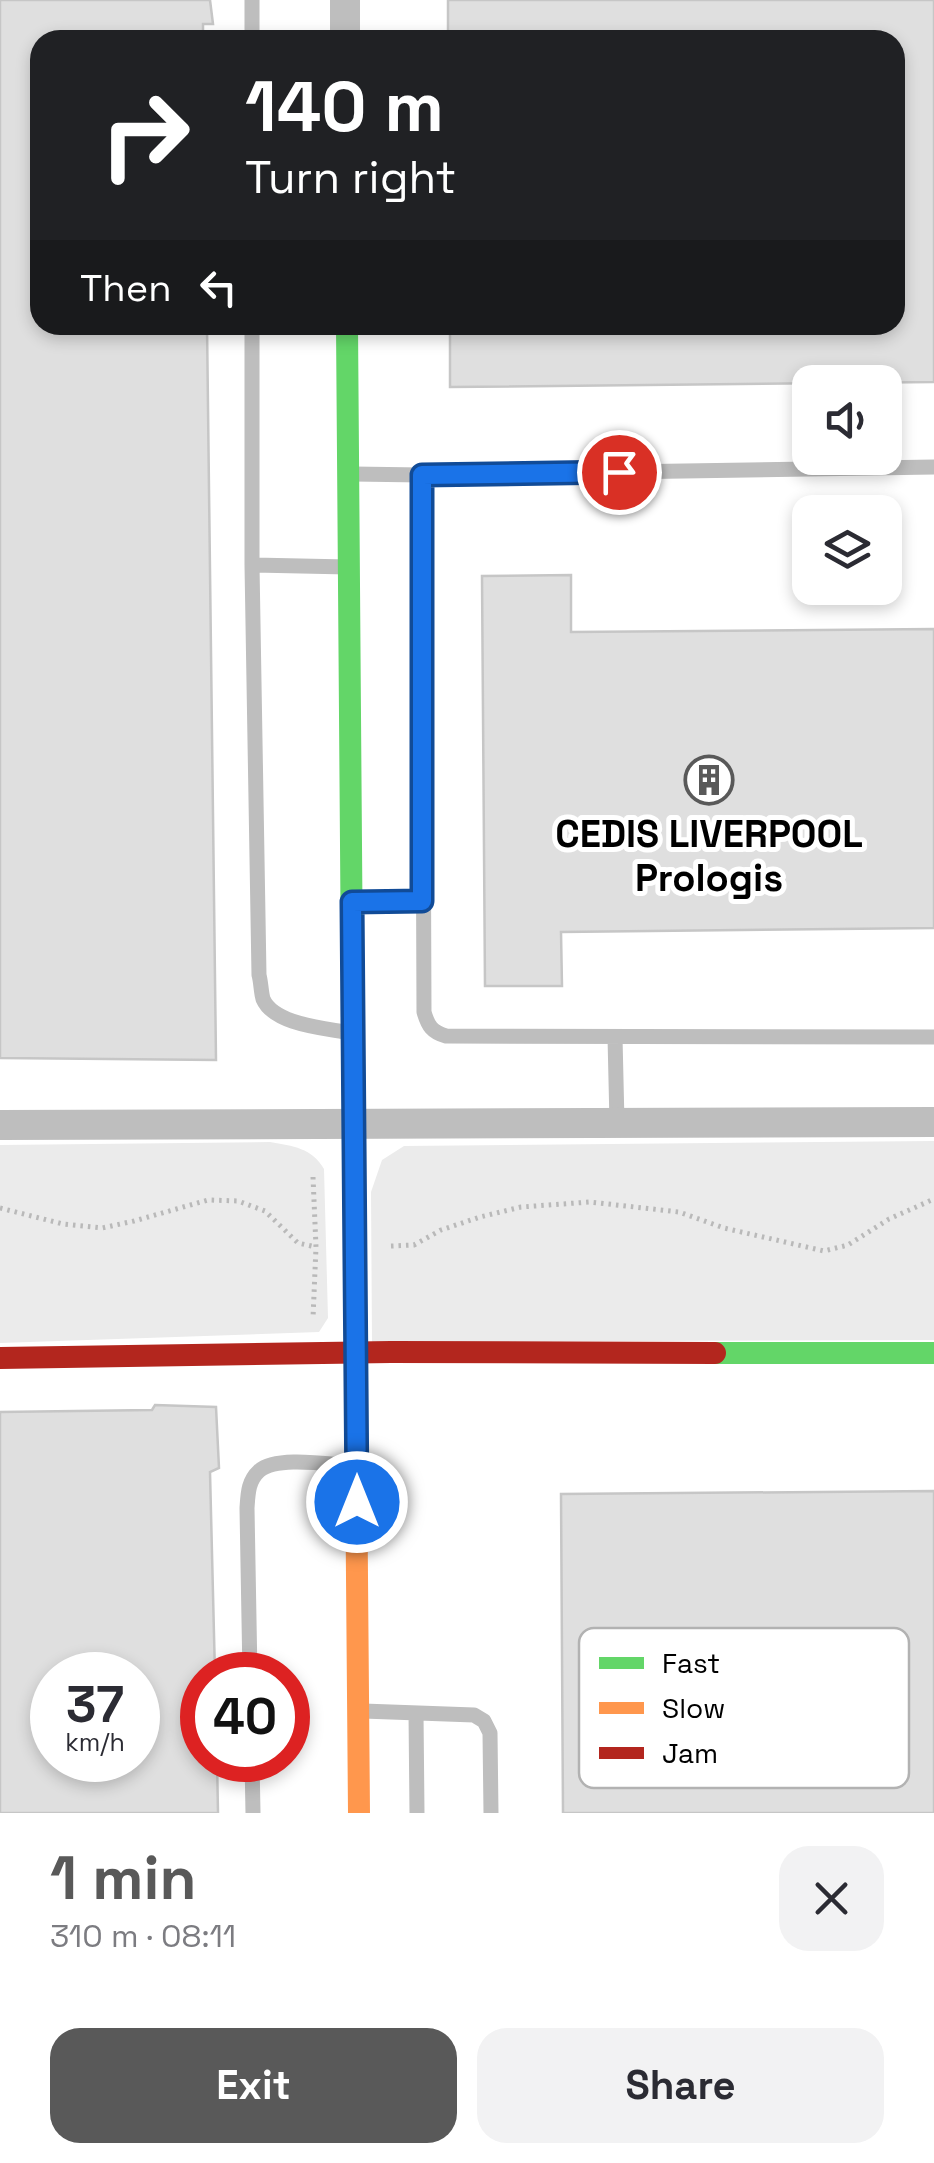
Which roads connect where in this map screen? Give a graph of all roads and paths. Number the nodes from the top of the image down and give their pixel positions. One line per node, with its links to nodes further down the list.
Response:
1 (252, 0): 3 (lane)
2 (344, 0): 4 (street)
3 (252, 30)
4 (345, 30)
5 (252, 335): 10 (lane)
6 (347, 335): 8 (street)
7 (934, 467): 9 (lane)
8 (348, 474): 9 (lane); 11 (street)
9 (422, 475): 12 (lane)
10 (252, 566): 11 (lane); 14 (lane)
11 (349, 567): 13 (street)
12 (422, 901): 13 (lane); 15 (lane)
13 (352, 902): 14 (street)
14 (353, 1033): 17 (street)
15 (615, 1036): 16 (lane); 19 (lane)
16 (934, 1037)
17 (354, 1122): 19 (street); 20 (street); 27 (street)
18 (934, 1122): 19 (street)
19 (618, 1124)
20 (0, 1125)
21 (313, 1177): 25 (path)
22 (934, 1199): 24 (path)
23 (0, 1208): 25 (path)
24 (390, 1246)
25 (316, 1247): 26 (path)
26 (313, 1326)
27 (355, 1352): 28 (street); 29 (street); 30 (street)
28 (934, 1353)
29 (0, 1358)
30 (357, 1466): 31 (lane); 32 (street)
31 (249, 1652)
32 (358, 1711): 33 (lane); 36 (street)
33 (416, 1713): 37 (lane); 38 (lane)
34 (252, 1782): 35 (lane)
35 (253, 1813)
36 (359, 1813)
37 (417, 1813)
38 (490, 1813)

